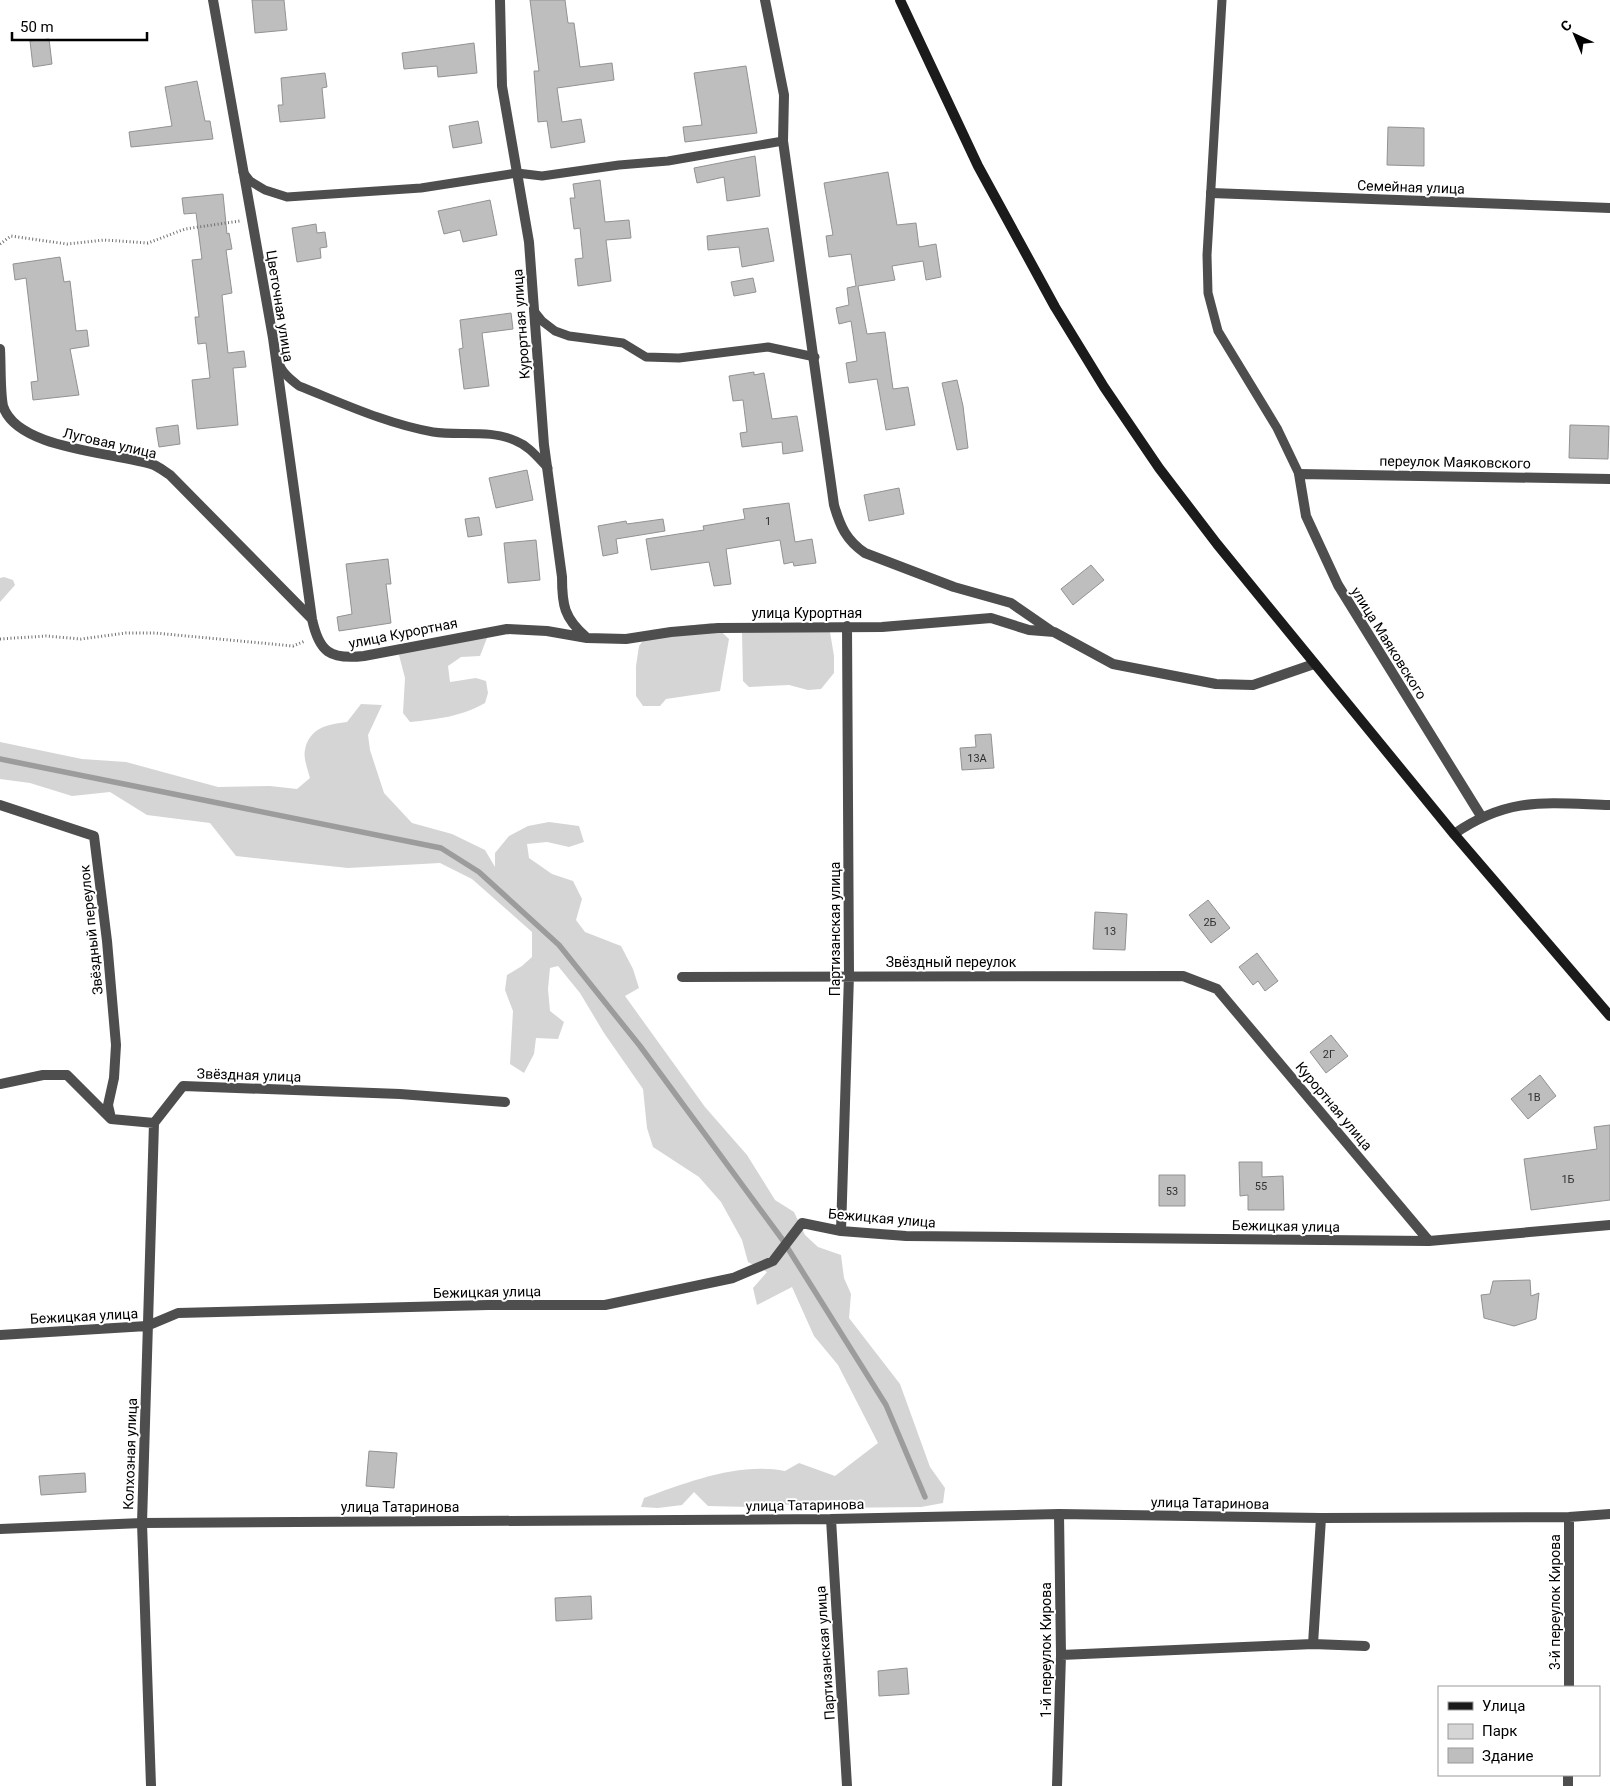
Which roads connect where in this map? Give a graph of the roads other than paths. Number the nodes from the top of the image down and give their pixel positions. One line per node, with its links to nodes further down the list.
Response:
1 (213, 0): 7 (street, Цветочная улица)
2 (500, 0): 8 (street, Курортная улица)
3 (764, 0): 6 (street)
4 (900, 0): 22 (main road)
5 (1222, 0): 9 (lane)
6 (783, 141): 8 (lane); 14 (street)
7 (242, 172): 8 (lane); 12 (street, Цветочная улица)
8 (517, 173): 11 (street, Курортная улица)
9 (1211, 193): 10 (street, Семейная улица); 16 (lane)
10 (1610, 208)
11 (534, 311): 14 (lane); 15 (street, Курортная улица)
12 (273, 338): 15 (lane); 18 (street, Цветочная улица)
13 (0, 349): 18 (street, Луговая улица)
14 (815, 358): 20 (street)
15 (548, 468): 21 (street, Курортная улица)
16 (1299, 474): 17 (street, переулок Маяковского); 25 (street, улица Маяковского)
17 (1610, 479)
18 (312, 619): 21 (street, улица Курортная)
19 (846, 626): 20 (street, улица Курортная); 21 (street, улица Курортная); 27 (street, Партизанская улица)
20 (1054, 632): 22 (street, улица Курортная)
21 (587, 638)
22 (1314, 664): 26 (main road)
23 (0, 805): 33 (street, Звёздный переулок)
24 (1610, 805): 25 (street)
25 (1481, 816): 26 (street)
26 (1454, 834): 30 (main road)
27 (850, 975): 28 (street, Звёздный переулок); 29 (street, Звёздный переулок); 36 (street, Партизанская улица)
28 (682, 977)
29 (1217, 988): 37 (street, Курортная улица)
30 (1610, 1016)
31 (0, 1084): 33 (street)
32 (505, 1102): 34 (street, Звёздная улица)
33 (111, 1119): 34 (street)
34 (154, 1123): 38 (street, Колхозная улица)
35 (1610, 1225): 37 (street, Бежицкая улица)
36 (841, 1231): 37 (street, Бежицкая улица); 38 (street, Бежицкая улица)
37 (1429, 1242)
38 (147, 1326): 39 (street, Бежицкая улица); 45 (street, Колхозная улица)
39 (0, 1335)
40 (1059, 1514): 43 (street, улица Татаринова); 44 (street, улица Татаринова); 49 (street, 1-й переулок Кирова)
41 (1610, 1514): 42 (street, улица Татаринова)
42 (1569, 1517): 44 (street, улица Татаринова); 50 (street, 3-й переулок Кирова)
43 (831, 1518): 45 (street, улица Татаринова); 52 (street, Партизанская улица)
44 (1321, 1518): 47 (street)
45 (142, 1522): 46 (street, улица Татаринова); 51 (street, Колхозная улица)
46 (0, 1529)
47 (1313, 1644): 48 (street); 49 (street)
48 (1366, 1646)
49 (1061, 1655): 53 (street, 1-й переулок Кирова)
50 (1569, 1686)
51 (151, 1786)
52 (847, 1786)
53 (1057, 1786)

